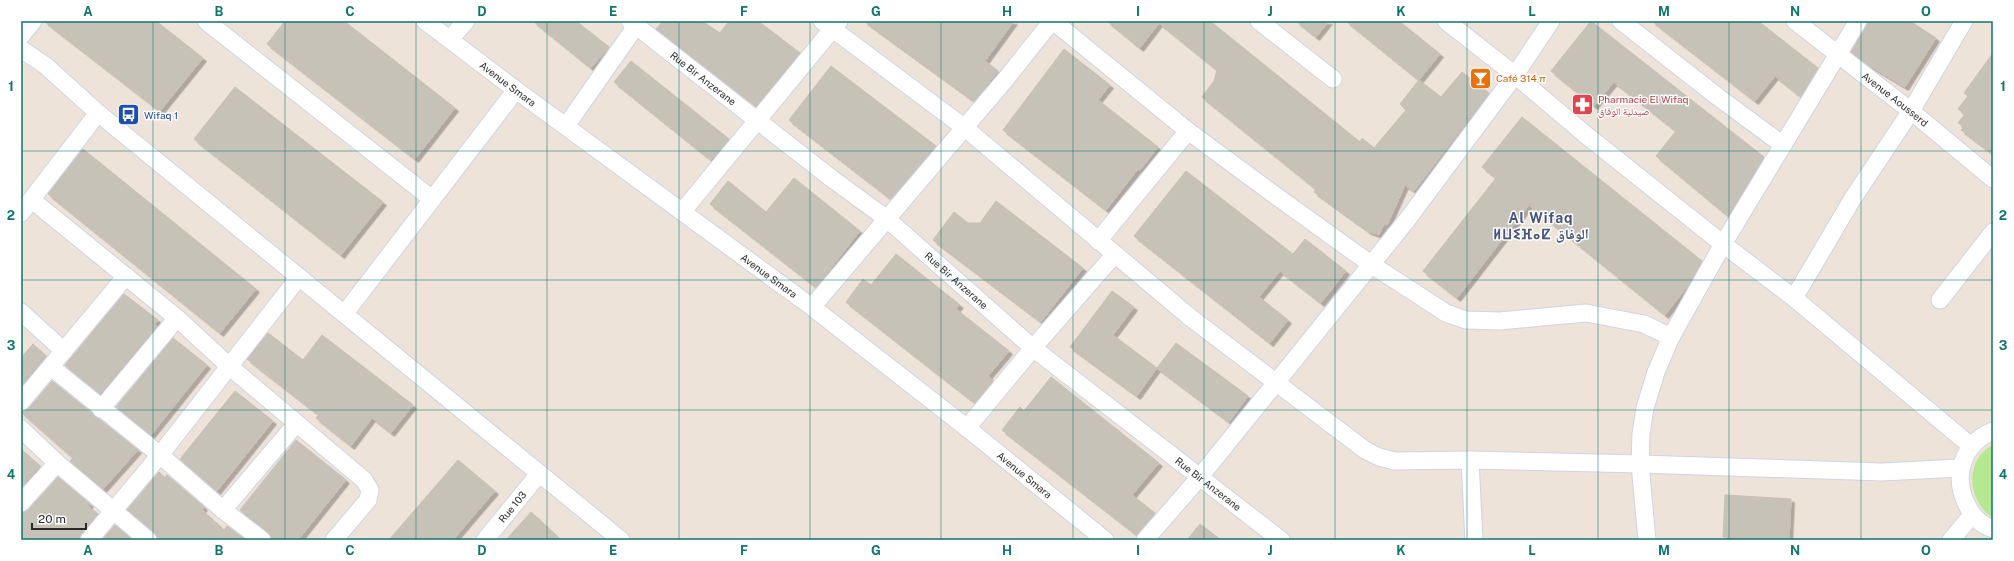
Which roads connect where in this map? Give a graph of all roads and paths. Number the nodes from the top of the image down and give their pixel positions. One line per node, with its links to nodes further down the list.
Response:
1 (33, 21): 15 (street)
2 (206, 21): 30 (street)
3 (425, 21): 16 (street, Avenue Smara)
4 (466, 21): 16 (street)
5 (1052, 21): 26 (street); 27 (street)
6 (1259, 21): 20 (street)
7 (1446, 21): 19 (street)
8 (1551, 21): 19 (street)
9 (1621, 21): 28 (street)
10 (1795, 21): 18 (street, Avenue Aousserd)
11 (1858, 21): 18 (street)
12 (1964, 21): 22 (street)
13 (633, 24): 24 (street, Rue Bir Anzerane); 25 (street)
14 (831, 24): 24 (street); 26 (street)
15 (21, 36)
16 (450, 39): 21 (street, Avenue Smara)
17 (21, 48): 23 (street)
18 (1838, 54): 22 (street, Avenue Aousserd); 28 (street)
19 (1515, 75): 36 (street); 38 (street)
20 (1333, 79)
21 (516, 90): 25 (street, Avenue Smara); 30 (street)
22 (1911, 111): 29 (street, Avenue Aousserd); 41 (street)
23 (98, 113): 31 (street); 40 (street)
24 (757, 120): 32 (street); 33 (street, Rue Bir Anzerane)
25 (566, 126): 32 (street, Avenue Smara)
26 (965, 128): 33 (street); 35 (street)
27 (1188, 131): 35 (street); 38 (street)
28 (1783, 146): 36 (street)
29 (1993, 179)
30 (432, 199): 45 (street)
31 (26, 207): 39 (street)
32 (682, 212): 43 (street, Avenue Smara)
33 (887, 219): 43 (street); 48 (street, Rue Bir Anzerane)
34 (1993, 232): 42 (street)
35 (1098, 241): 37 (street)
36 (1722, 244): 41 (street); 47 (street)
37 (1115, 254): 48 (street); 52 (street)
38 (1372, 265): 47 (street); 52 (street)
39 (126, 276): 46 (street); 49 (street)
40 (299, 277): 45 (street); 50 (street)
41 (1794, 298): 59 (street)
42 (1940, 300)
43 (812, 307): 56 (street, Avenue Smara)
44 (21, 312): 49 (street)
45 (345, 313): 65 (street)
46 (177, 318): 50 (street); 54 (street)
47 (1671, 337): 63 (street)
48 (1033, 348): 56 (street); 66 (street, Rue Bir Anzerane)
49 (64, 351): 51 (street)
50 (229, 366): 55 (street); 60 (street)
51 (51, 367): 53 (street); 54 (street)
52 (1275, 383): 61 (street); 66 (street)
53 (21, 402)
54 (101, 409): 60 (street)
55 (296, 424): 68 (street); 75 (street)
56 (967, 428): 78 (street, Avenue Smara)
57 (21, 429): 62 (street)
58 (1993, 431): 59 (street)
59 (1971, 446): 64 (street)
60 (160, 455): 68 (street); 69 (street)
61 (1470, 460): 63 (street); 81 (street)
62 (57, 463): 67 (street); 69 (street)
63 (1640, 464): 64 (street); 82 (street)
64 (1960, 468): 70 (street)
65 (539, 474): 76 (street, Rue 103); 77 (street)
66 (1200, 478): 79 (street); 80 (street, Rue Bir Anzerane)
67 (21, 503)
68 (223, 510): 74 (street)
69 (114, 511): 72 (street); 73 (street)
70 (1972, 515): 71 (street); 83 (street)
71 (1993, 529)
72 (89, 540)
73 (148, 540)
74 (262, 540)
75 (334, 540)
76 (485, 540)
77 (621, 540)
78 (1105, 540)
79 (1145, 540)
80 (1281, 540)
81 (1474, 540)
82 (1647, 540)
83 (1951, 540)

